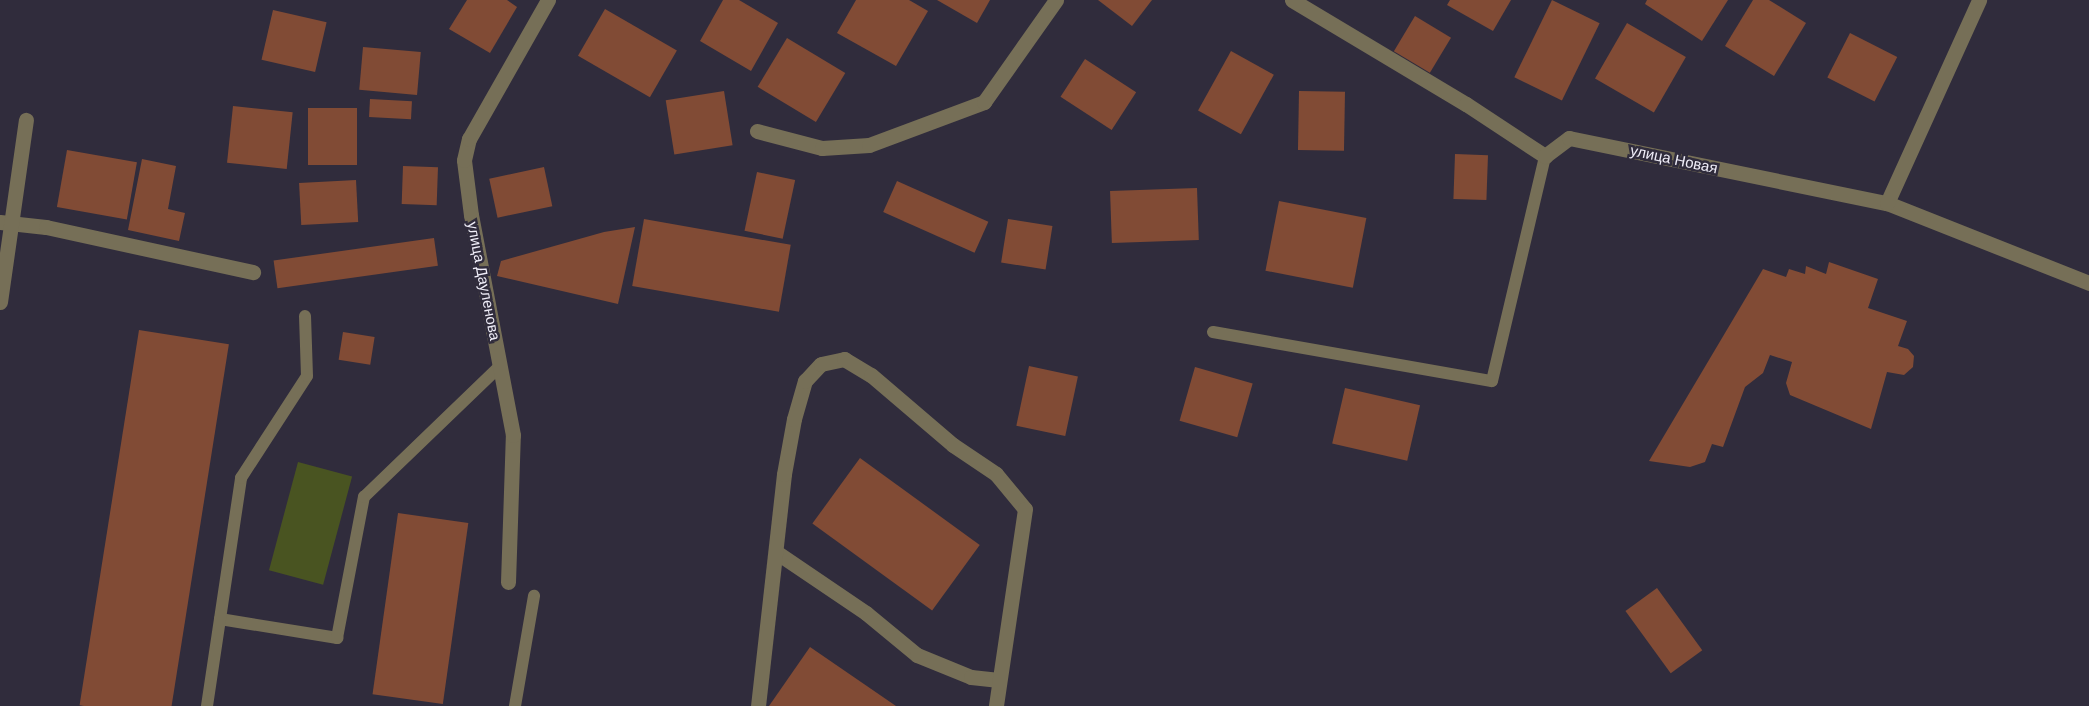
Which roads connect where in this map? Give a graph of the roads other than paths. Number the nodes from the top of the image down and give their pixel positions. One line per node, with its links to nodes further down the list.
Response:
1 (548, 0): 15 (street, улица Дауленова)
2 (1056, 0): 6 (street)
3 (1292, 0): 7 (street)
4 (1979, 0): 8 (street)
5 (26, 120): 9 (street)
6 (758, 131)
7 (1545, 156): 8 (street, улица Новая); 14 (lane)
8 (1887, 203): 11 (street, улица Новая)
9 (5, 222): 10 (street); 12 (street)
10 (253, 272)
11 (2089, 283)
12 (0, 302)
13 (304, 316): 19 (lane)
14 (1213, 332)
15 (500, 366): 17 (street, улица Дауленова); 19 (lane)
16 (776, 552): 20 (street); 20 (street); 23 (street)
17 (508, 582)
18 (534, 596): 22 (lane)
19 (220, 619): 21 (lane)
20 (999, 680): 24 (street)
21 (207, 706)
22 (515, 706)
23 (758, 706)
24 (996, 706)

